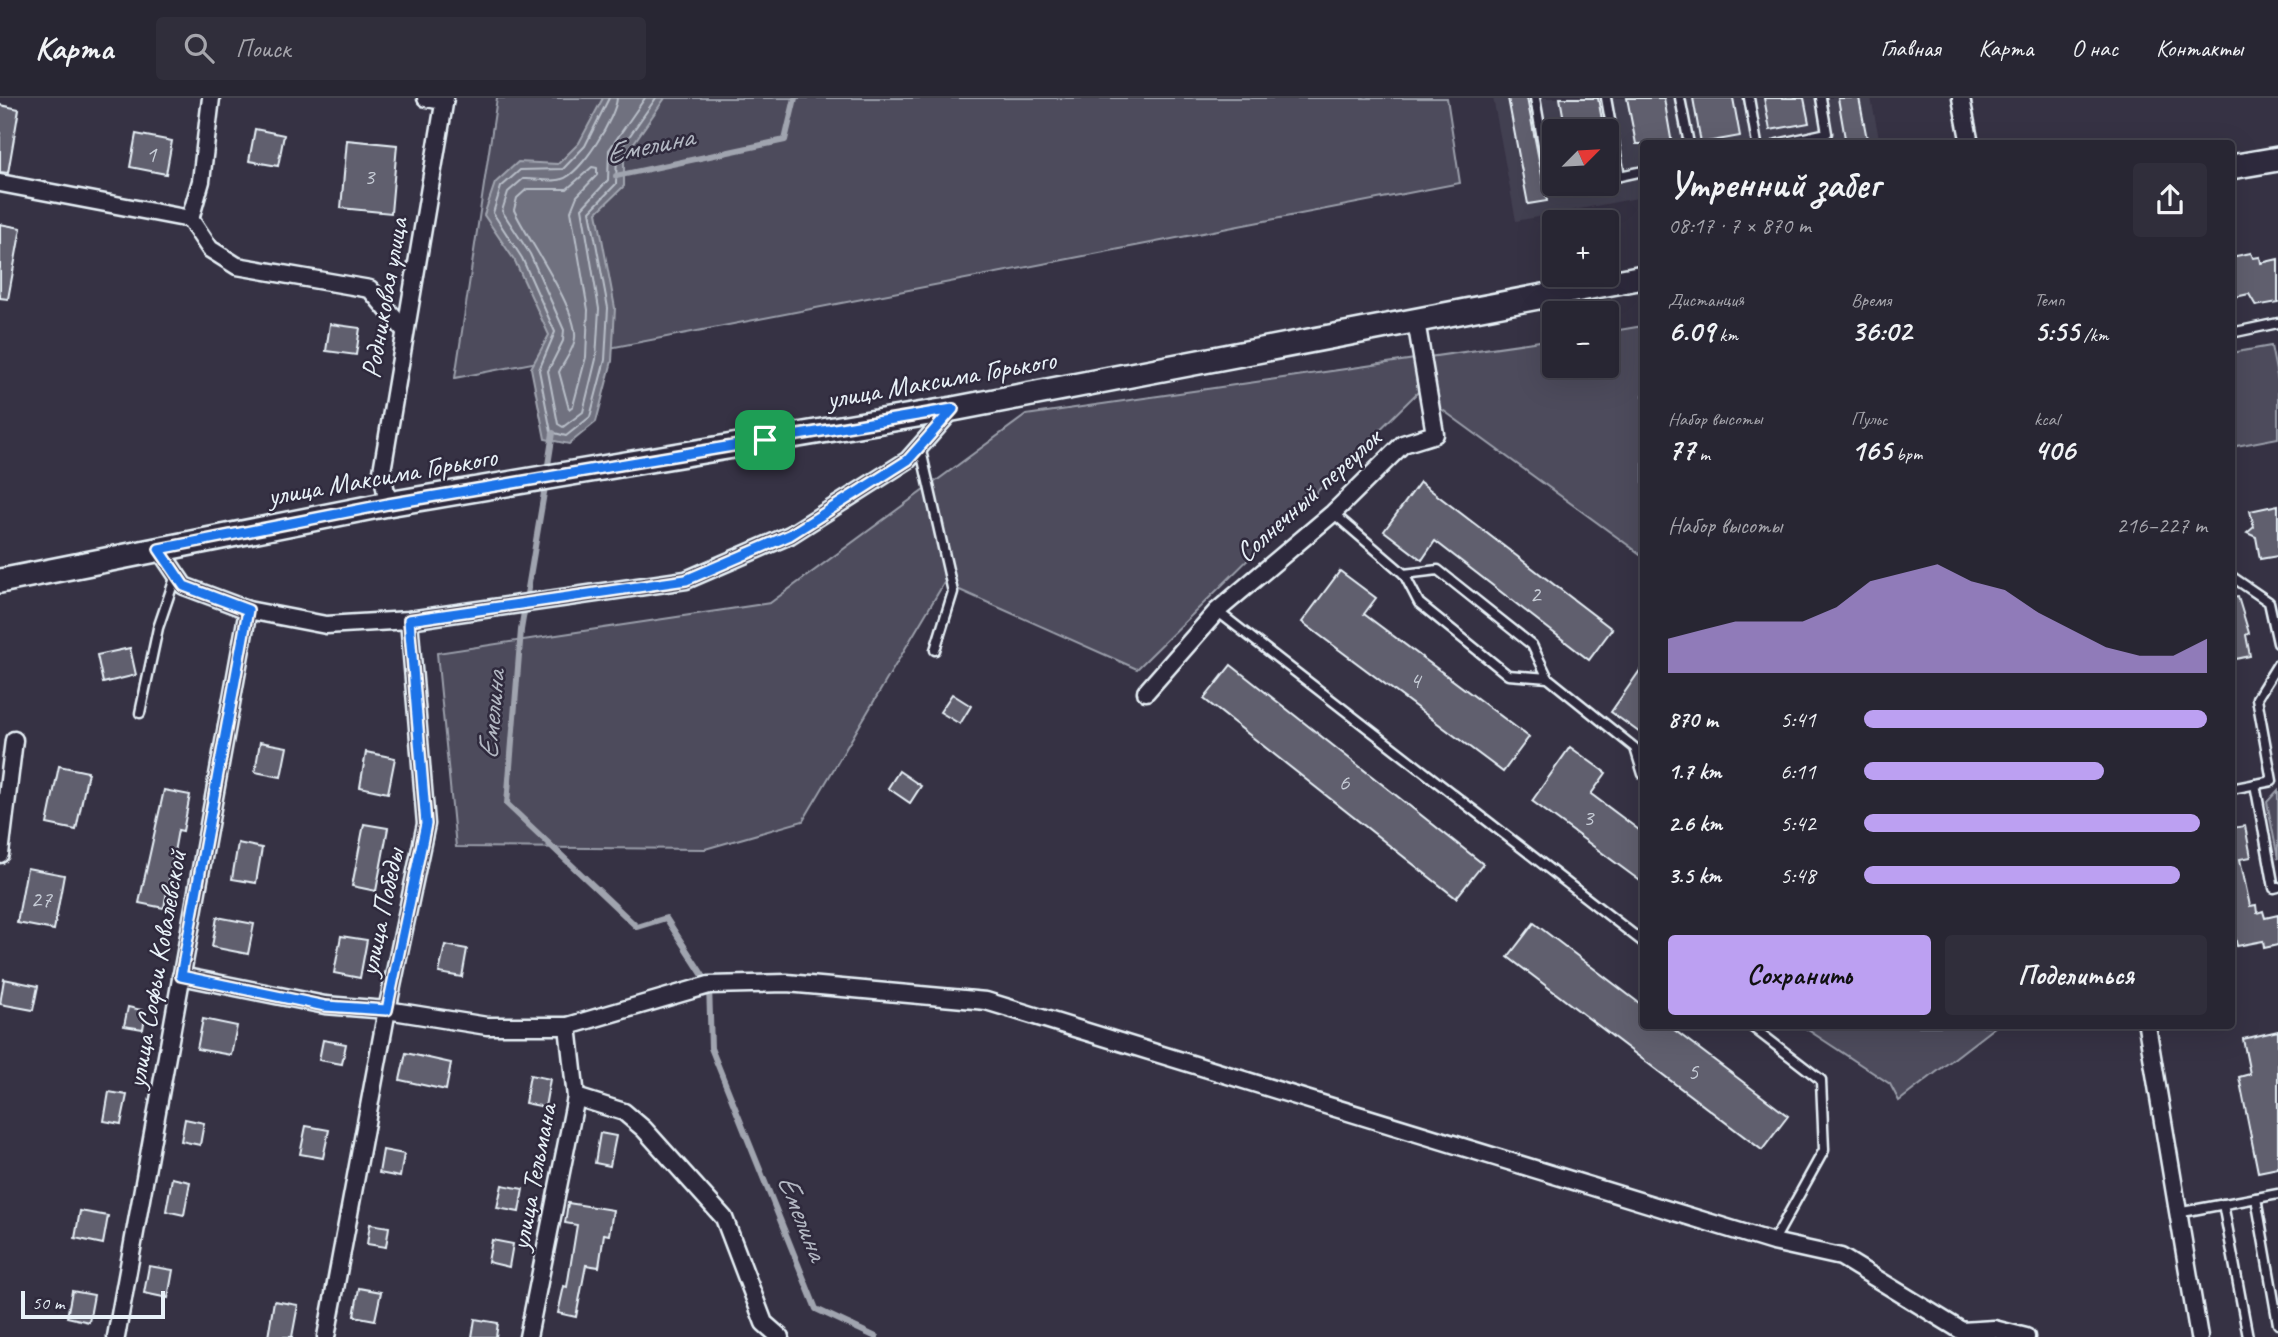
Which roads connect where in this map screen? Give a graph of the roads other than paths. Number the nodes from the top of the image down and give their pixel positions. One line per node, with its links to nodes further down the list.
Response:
1 (211, 98): 20 (street)
2 (426, 98): 9 (street, Родниковая улица)
3 (1535, 98): 10 (lane)
4 (1606, 98): 18 (lane)
5 (1680, 98): 11 (lane)
6 (1749, 98): 12 (lane)
7 (1821, 98): 13 (lane)
8 (1961, 98): 14 (street)
9 (444, 99): 24 (street, Родниковая улица)
10 (1542, 138)
11 (1688, 140)
12 (1756, 140)
13 (1795, 140)
14 (1968, 140)
15 (2278, 159): 16 (main road)
16 (2235, 166)
17 (1640, 172): 18 (lane)
18 (1620, 176)
19 (0, 183): 20 (street)
20 (190, 219): 24 (street)
21 (1640, 278): 22 (main road, улица Максима Горького)
22 (1416, 321): 26 (main road, улица Максима Горького); 29 (street, Солнечный переулок)
23 (2278, 323): 25 (lane)
24 (405, 331): 28 (street, Родниковая улица)
25 (2235, 332)
26 (953, 409): 27 (street); 28 (main road, улица Максима Горького)
27 (920, 446): 37 (street); 39 (lane)
28 (388, 504): 30 (main road, улица Максима Горького)
29 (1333, 513): 32 (lane); 36 (street, Солнечный переулок)
30 (159, 549): 31 (street); 34 (main road, улица Максима Горького)
31 (176, 575): 35 (street); 43 (lane)
32 (1404, 575): 41 (lane); 41 (lane)
33 (2235, 579): 38 (lane)
34 (0, 581)
35 (248, 610): 37 (street); 52 (street, улица Софьи Ковалевской)
36 (1217, 611): 42 (street, Солнечный переулок); 51 (lane)
37 (409, 620): 53 (street, улица Победы)
38 (2278, 643)
39 (935, 650)
40 (2278, 664): 46 (lane)
41 (1548, 678): 45 (lane)
42 (1146, 691)
43 (140, 713)
44 (14, 740): 49 (street)
45 (1639, 748)
46 (2275, 781): 47 (lane)
47 (2255, 784): 48 (lane); 50 (lane)
48 (2235, 788)
49 (0, 854)
50 (2278, 887)
51 (1640, 940)
52 (181, 976): 53 (street); 66 (street, улица Софьи Ковалевской)
53 (387, 1010): 54 (street); 67 (street, улица Победы)
54 (568, 1026): 57 (street, улица Тельмана); 62 (street)
55 (1755, 1029): 62 (lane)
56 (2147, 1029): 61 (street)
57 (576, 1097): 64 (street); 68 (street, улица Тельмана)
58 (2278, 1194): 59 (lane)
59 (2256, 1198): 60 (lane); 63 (lane)
60 (2223, 1204): 61 (lane); 72 (lane)
61 (2177, 1213): 71 (street)
62 (1773, 1242): 65 (street)
63 (2278, 1324)
64 (764, 1330): 69 (street)
65 (1960, 1334): 70 (street)
66 (116, 1337)
67 (326, 1337)
68 (528, 1337)
69 (780, 1337)
70 (2026, 1337)
71 (2199, 1337)
72 (2248, 1337)

